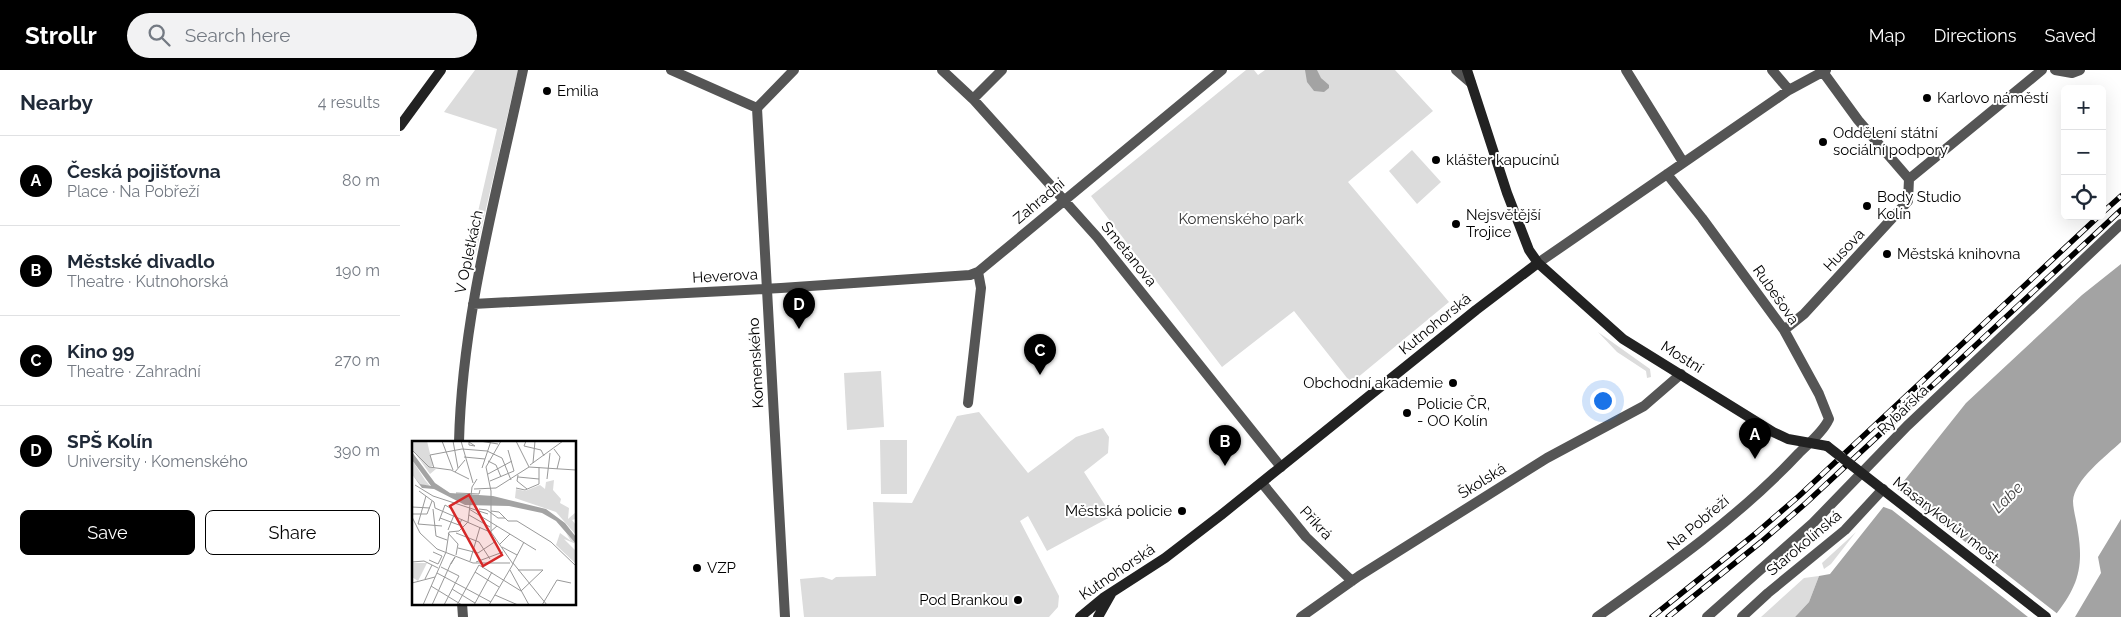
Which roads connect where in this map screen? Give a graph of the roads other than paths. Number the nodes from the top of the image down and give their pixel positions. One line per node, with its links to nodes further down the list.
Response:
1 (441, 70): 20 (street)
2 (523, 70): 29 (street, V Opletkách)
3 (672, 70): 19 (street)
4 (794, 70): 19 (street)
5 (942, 70): 18 (street, Smetanova)
6 (1002, 70): 18 (street)
7 (1222, 70): 24 (street, Zahradní)
8 (1456, 70): 16 (street)
9 (1467, 70): 16 (street, Mostní)
10 (1626, 70): 21 (street)
11 (1772, 70): 17 (street)
12 (2042, 70): 23 (street)
13 (2055, 70): 14 (street)
14 (2080, 70)
15 (1824, 71): 17 (street, Kutnohorská); 23 (street)
16 (1471, 83): 26 (street, Mostní)
17 (1789, 90): 21 (street, Kutnohorská)
18 (973, 99): 24 (street, Smetanova)
19 (757, 108): 28 (street, Komenského)
20 (400, 126)
21 (1683, 162): 22 (street, Kutnohorská)
22 (1666, 174): 26 (street, Kutnohorská); 30 (street, Rubešova)
23 (1909, 179): 30 (street, Husova)
24 (1064, 200): 27 (street, Zahradní); 36 (street, Smetanova)
25 (2121, 224): 48 (street, Rybářská)
26 (1538, 263): 31 (street, Mostní); 36 (street, Kutnohorská)
27 (978, 272): 28 (street, Heverova); 32 (street)
28 (767, 289): 29 (street, Heverova); 43 (street, Komenského)
29 (473, 304): 33 (street, V Opletkách)
30 (1784, 330): 34 (street, Rubešova)
31 (1681, 374): 34 (street, Mostní); 39 (street, Školská)
32 (968, 403)
33 (459, 441)
34 (1810, 442): 35 (street, Mostní); 47 (street, Na Pobřeží)
35 (1827, 446): 38 (street, Masarykovův most, bridge)
36 (1282, 467): 37 (street, Kutnohorská)
37 (1262, 482): 39 (street, Příkrá); 40 (street, Kutnohorská)
38 (1883, 489): 49 (street, Starokolínská); 50 (street, Masarykovův most, bridge)
39 (1352, 581): 46 (street, Školská)
40 (1113, 592): 44 (street, Kutnohorská); 45 (street)
41 (462, 604): 42 (street)
42 (463, 617)
43 (785, 617)
44 (1080, 617)
45 (1098, 617)
46 (1301, 617)
47 (1597, 617)
48 (1707, 617)
49 (1742, 617)
50 (2046, 617)

